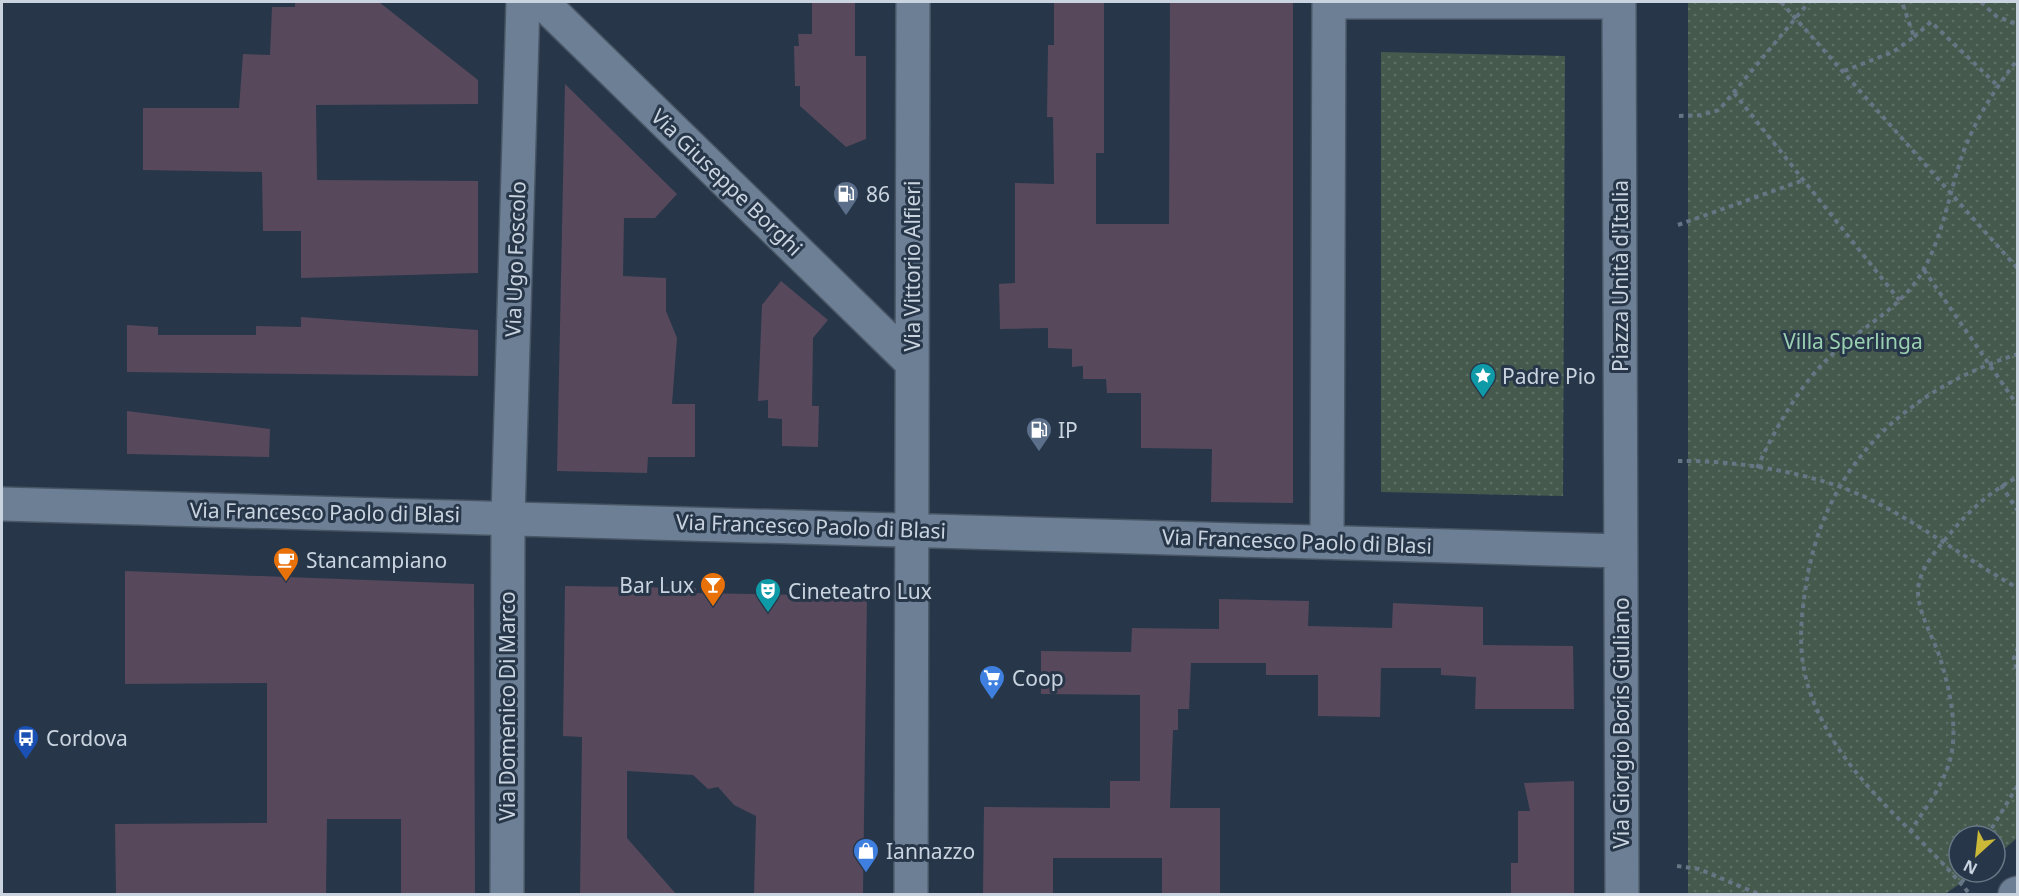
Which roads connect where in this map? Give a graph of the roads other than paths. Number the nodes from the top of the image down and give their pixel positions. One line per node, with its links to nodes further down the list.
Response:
1 (523, 2): 8 (street, Via Ugo Foscolo)
2 (542, 2): 6 (street, Via Giuseppe Borghi)
3 (913, 2): 6 (street, Via Vittorio Alfieri)
4 (1329, 2): 5 (street, Piazza Unità d'Italia); 10 (street)
5 (1619, 2): 11 (street, Piazza Unità d'Italia)
6 (912, 363): 9 (street, Via Vittorio Alfieri)
7 (2, 504): 8 (street, Via Francesco Paolo di Blasi)
8 (508, 517): 9 (street, Via Francesco Paolo di Blasi); 12 (street, Via Domenico Di Marco)
9 (912, 530): 10 (street, Via Francesco Paolo di Blasi); 13 (street, Via Vittorio Alfieri)
10 (1327, 541): 11 (street, Via Francesco Paolo di Blasi)
11 (1620, 551): 14 (street, Via Giorgio Boris Giuliano)
12 (507, 894)
13 (911, 894)
14 (1622, 894)

